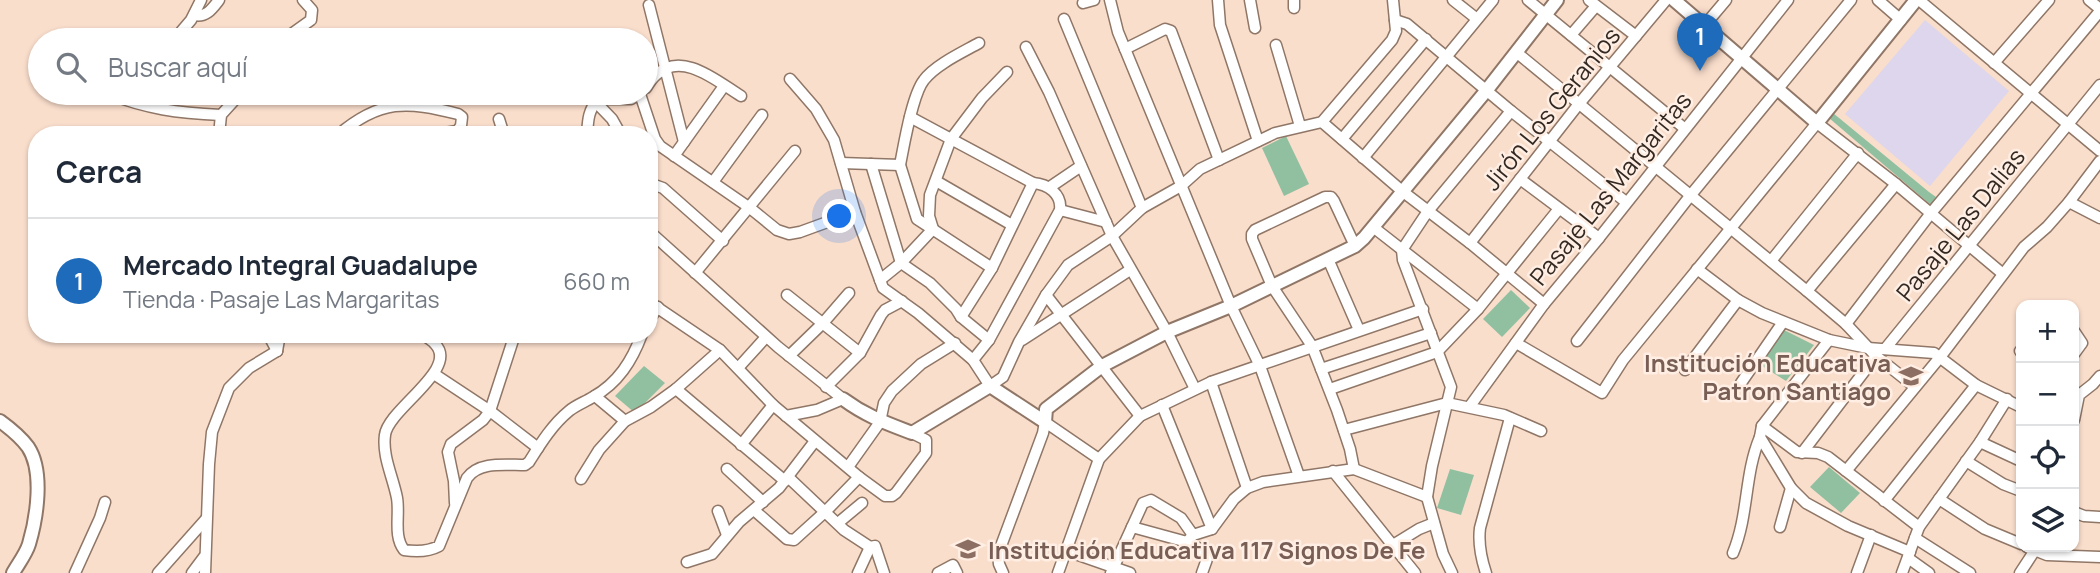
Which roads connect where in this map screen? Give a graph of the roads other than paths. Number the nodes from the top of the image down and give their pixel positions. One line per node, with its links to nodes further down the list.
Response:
1 (219, 0): 23 (street)
2 (303, 0): 33 (street)
3 (1094, 0): 21 (street)
4 (1110, 0): 43 (street)
5 (1217, 0): 86 (street)
6 (1250, 0): 35 (street)
7 (1393, 0): 29 (street)
8 (1452, 0): 28 (street)
9 (1493, 0): 28 (street)
10 (1528, 0): 26 (street)
11 (1557, 0): 26 (street)
12 (1666, 0): 37 (street, Jirón Los Geranios)
13 (1674, 0): 31 (street)
14 (1726, 0): 31 (street)
15 (1788, 0): 46 (street, Pasaje Las Margaritas)
16 (1851, 0): 56 (street)
17 (1878, 0): 30 (street)
18 (1917, 0): 30 (street); 47 (street)
19 (2049, 0): 47 (street)
20 (2089, 0): 25 (street)
21 (1083, 3)
22 (1592, 3): 36 (street); 37 (street)
23 (197, 5): 32 (street)
24 (649, 5): 34 (street)
25 (2100, 10): 57 (street)
26 (1546, 14): 36 (street); 44 (street)
27 (1064, 19): 115 (street)
28 (1477, 19): 45 (street)
29 (1395, 20): 38 (street); 72 (street)
30 (1901, 20): 73 (street)
31 (1704, 26): 46 (street)
32 (182, 28)
33 (300, 28)
34 (655, 28)
35 (1255, 28)
36 (1571, 35): 48 (street)
37 (1636, 36): 48 (street, Jirón Los Geranios)
38 (1426, 39): 45 (street); 85 (street)
39 (658, 41): 49 (street)
40 (979, 43): 70 (street)
41 (1276, 46): 82 (street)
42 (1026, 47): 100 (street)
43 (1125, 49): 95 (street); 108 (street)
44 (1516, 52): 55 (street); 66 (street)
45 (1447, 57): 55 (street); 94 (street)
46 (1741, 59): 56 (street); 83 (street, Pasaje Las Margaritas)
47 (1994, 63): 57 (street)
48 (1609, 68): 66 (street, Jirón Los Geranios); 83 (street)
49 (665, 69): 51 (street); 54 (street); 87 (street)
50 (1007, 72): 84 (street)
51 (658, 73)
52 (790, 79): 97 (street)
53 (2100, 85): 74 (street, Pasaje Las Dalias)
54 (724, 86): 58 (street); 87 (street)
55 (1486, 90): 67 (street); 110 (street)
56 (1777, 90): 73 (street); 111 (street)
57 (2030, 93): 74 (street); 120 (street)
58 (741, 96)
59 (140, 105): 68 (street)
60 (230, 105): 68 (street)
61 (392, 105): 77 (street)
62 (392, 105): 76 (street)
63 (594, 105): 79 (street)
64 (599, 105): 80 (street)
65 (646, 105): 81 (street)
66 (1578, 105): 88 (street, Jirón Los Geranios); 101 (street)
67 (1511, 111): 88 (street); 118 (street)
68 (221, 115): 75 (street)
69 (762, 115): 104 (street)
70 (910, 117): 84 (street); 99 (street)
71 (499, 119): 78 (street)
72 (1322, 122): 82 (street); 85 (street)
73 (1817, 122): 92 (street); 126 (street)
74 (2067, 124): 90 (street); 133 (street, Pasaje Las Dalias)
75 (220, 126)
76 (349, 126)
77 (461, 126)
78 (501, 126)
79 (587, 126)
80 (616, 126)
81 (651, 126)
82 (1300, 126): 86 (street)
83 (1685, 128): 101 (street, Pasaje Las Margaritas)
84 (951, 139): 103 (street); 105 (street)
85 (1342, 139): 94 (street)
86 (1258, 141): 95 (street)
87 (684, 142): 93 (street)
88 (1550, 142): 102 (street, Jirón Los Geranios); 112 (street)
89 (658, 143): 93 (street)
90 (2100, 151)
91 (795, 152): 114 (street)
92 (1858, 153): 106 (street); 136 (street)
93 (674, 156): 104 (street)
94 (1363, 158): 110 (street)
95 (1219, 160): 108 (street)
96 (2100, 160): 113 (street)
97 (841, 163): 98 (street); 119 (street)
98 (871, 163): 99 (street); 137 (street)
99 (900, 165): 125 (street)
100 (1081, 166): 109 (street); 122 (street)
101 (1655, 166): 111 (street); 112 (street, Pasaje Las Margaritas)
102 (1520, 180): 117 (street); 131 (street, Jirón Los Geranios)
103 (936, 181): 123 (street); 125 (street)
104 (713, 182): 114 (street)
105 (1033, 183): 109 (street); 123 (street)
106 (1896, 184): 120 (street); 146 (street)
107 (658, 186): 130 (street)
108 (1181, 186): 115 (street); 153 (street)
109 (1050, 187): 116 (street)
110 (1402, 191): 118 (street); 124 (street)
111 (1690, 196): 126 (street); 168 (street)
112 (1626, 202): 128 (street, Pasaje Las Margaritas)
113 (2069, 202): 121 (street); 143 (street)
114 (750, 208): 119 (street); 130 (street)
115 (1142, 208): 127 (street)
116 (1060, 210): 122 (street); 166 (street)
117 (1558, 210): 128 (street); 142 (street)
118 (1428, 211): 131 (street); 134 (street)
119 (855, 212): 144 (street)
120 (1931, 213): 133 (street); 161 (street)
121 (2100, 218)
122 (1106, 222): 127 (street)
123 (1012, 225): 138 (street)
124 (1373, 227): 132 (street); 134 (street)
125 (933, 229): 137 (street); 138 (street)
126 (1731, 229): 136 (street); 139 (street)
127 (1112, 236): 140 (street); 149 (street)
128 (1599, 238): 152 (street, Pasaje Las Margaritas)
129 (658, 239): 141 (street)
130 (723, 241): 141 (street)
131 (1470, 243): 142 (street)
132 (1355, 246): 135 (street); 145 (street)
133 (1969, 246): 143 (street); 179 (street, Pasaje Las Dalias)
134 (1402, 250): 155 (street); 156 (street)
135 (1328, 259): 145 (street); 162 (street)
136 (1771, 261): 146 (street)
137 (901, 263): 144 (street); 158 (street)
138 (992, 268): 158 (street)
139 (1697, 269): 150 (street); 176 (street)
140 (1130, 270): 157 (street); 163 (street)
141 (695, 272): 165 (street)
142 (1508, 274): 152 (street); 156 (street)
143 (2003, 274): 186 (street)
144 (880, 280): 151 (street)
145 (1272, 286): 153 (street); 177 (street)
146 (1807, 291): 161 (street)
147 (849, 293): 160 (street)
148 (787, 295): 160 (street)
149 (1046, 295): 157 (street); 169 (street)
150 (1738, 300): 159 (street); 192 (street)
151 (902, 301): 175 (street); 183 (street)
152 (1544, 304): 176 (street, Pasaje Las Margaritas)
153 (1231, 306): 163 (street); 189 (street)
154 (658, 307): 180 (street)
155 (1423, 309): 162 (street); 164 (street)
156 (1478, 309): 182 (street)
157 (1062, 316): 169 (street); 188 (street)
158 (961, 317): 166 (street)
159 (1783, 322): 167 (street); 196 (street)
160 (823, 323): 183 (street); 184 (street)
161 (1846, 324): 178 (street)
162 (1359, 330): 177 (street)
163 (1167, 332): 188 (street); 202 (street)
164 (1431, 333): 182 (street); 191 (street)
165 (766, 337): 184 (street); 190 (street)
166 (989, 340): 187 (street)
167 (1829, 340): 178 (street); 221 (street)
168 (1577, 341)
169 (1019, 342): 198 (street)
170 (273, 343): 181 (street)
171 (278, 343): 181 (street)
172 (435, 343): 193 (street)
173 (512, 343): 213 (street)
174 (639, 343): 205 (street)
175 (955, 343): 187 (street); 219 (street)
176 (1516, 343): 212 (street, Pasaje Las Margaritas)
177 (1312, 346): 189 (street); 191 (street)
178 (1868, 348): 179 (street); 185 (street)
179 (1885, 349): 186 (street)
180 (720, 350): 190 (street); 201 (street)
181 (277, 351): 258 (street)
182 (1437, 352): 203 (street); 208 (street)
183 (860, 353): 199 (street)
184 (789, 356): 199 (street)
185 (1876, 356): 200 (street); 230 (street)
186 (1941, 356): 197 (street); 200 (street)
187 (974, 360): 198 (street)
188 (1102, 366): 215 (street); 220 (street)
189 (1260, 366): 195 (street); 239 (street)
190 (738, 368): 210 (street)
191 (1321, 369): 203 (street)
192 (1685, 370)
193 (434, 374): 213 (street); 252 (street)
194 (2100, 376): 204 (street)
195 (1211, 382): 202 (street); 243 (street)
196 (1741, 383)
197 (1976, 385): 207 (street); 248 (street)
198 (990, 386): 220 (street); 224 (street)
199 (827, 387): 206 (street)
200 (1915, 387): 238 (street)
201 (676, 389): 218 (street); 228 (street)
202 (1195, 389): 211 (street)
203 (1330, 390): 222 (street)
204 (2079, 391)
205 (595, 396): 218 (street); 229 (street)
206 (843, 399): 214 (street); 219 (street)
207 (2007, 399): 209 (street); 227 (street)
208 (1447, 403): 212 (street); 222 (street); 246 (street)
209 (2016, 404)
210 (773, 405): 214 (street); 228 (street)
211 (1162, 405): 215 (street); 263 (street)
212 (1470, 406): 216 (street)
213 (489, 411): 229 (street); 252 (street)
214 (786, 416): 226 (street)
215 (1140, 416): 231 (street)
216 (1510, 418): 223 (street); 295 (street)
217 (0, 421): 280 (street)
218 (625, 421): 241 (street)
219 (880, 422): 224 (street); 234 (street)
220 (1045, 422): 231 (street); 289 (street)
221 (1762, 426): 225 (street); 230 (street)
222 (1344, 430): 236 (street)
223 (1541, 432)
224 (912, 433): 240 (street)
225 (1760, 437): 244 (street); 272 (street)
226 (816, 441): 234 (street); 242 (street)
227 (1980, 442): 232 (street); 233 (street)
228 (741, 445): 242 (street)
229 (538, 448): 252 (street)
230 (1802, 453): 238 (street)
231 (1099, 459): 271 (street)
232 (2016, 459)
233 (1966, 461): 245 (street); 247 (street)
234 (848, 467): 240 (street)
235 (727, 469): 250 (street)
236 (1354, 469): 237 (street); 246 (street)
237 (1333, 471): 239 (street); 269 (street)
238 (1846, 471): 248 (street)
239 (1299, 476): 243 (street)
240 (859, 477): 254 (street)
241 (581, 479)
242 (786, 479): 250 (street); 254 (street)
243 (1247, 488): 263 (street)
244 (1791, 488): 262 (street); 266 (street)
245 (2016, 490)
246 (1427, 497): 260 (street)
247 (1939, 499): 264 (street); 268 (street)
248 (1884, 500): 264 (street)
249 (105, 502): 281 (street)
250 (764, 502): 253 (street)
251 (862, 503): 259 (street)
252 (455, 507)
253 (754, 510): 254 (street); 265 (street)
254 (826, 511): 259 (street)
255 (718, 512): 265 (street)
256 (2079, 514): 257 (street)
257 (2100, 517)
258 (206, 518): 276 (street); 282 (street)
259 (838, 523): 270 (street)
260 (1434, 523): 269 (street); 294 (street)
261 (1132, 527): 267 (street); 267 (street); 279 (street)
262 (1780, 527)
263 (1212, 529): 267 (street)
264 (1917, 533): 275 (street); 299 (street)
265 (727, 535): 278 (street)
266 (1871, 535): 275 (street); 296 (street)
267 (1190, 539): 292 (street)
268 (2016, 542)
269 (1393, 545): 293 (street)
270 (870, 547): 285 (street); 286 (street)
271 (1067, 551): 279 (street); 290 (street)
272 (1732, 552)
273 (2031, 552): 300 (street)
274 (2042, 552): 277 (street)
275 (1909, 555): 297 (street); 298 (street)
276 (205, 556): 283 (street); 284 (street)
277 (2100, 557)
278 (687, 562)
279 (1112, 570): 291 (street)
280 (13, 573)
281 (75, 573)
282 (158, 573)
283 (192, 573)
284 (205, 573)
285 (858, 573)
286 (884, 573)
287 (938, 573): 288 (street)
288 (957, 573)
289 (1003, 573)
290 (1058, 573)
291 (1130, 573)
292 (1202, 573)
293 (1415, 573)
294 (1452, 573)
295 (1486, 573)
296 (1857, 573)
297 (1902, 573)
298 (1929, 573)
299 (1970, 573)
300 (2020, 573)

